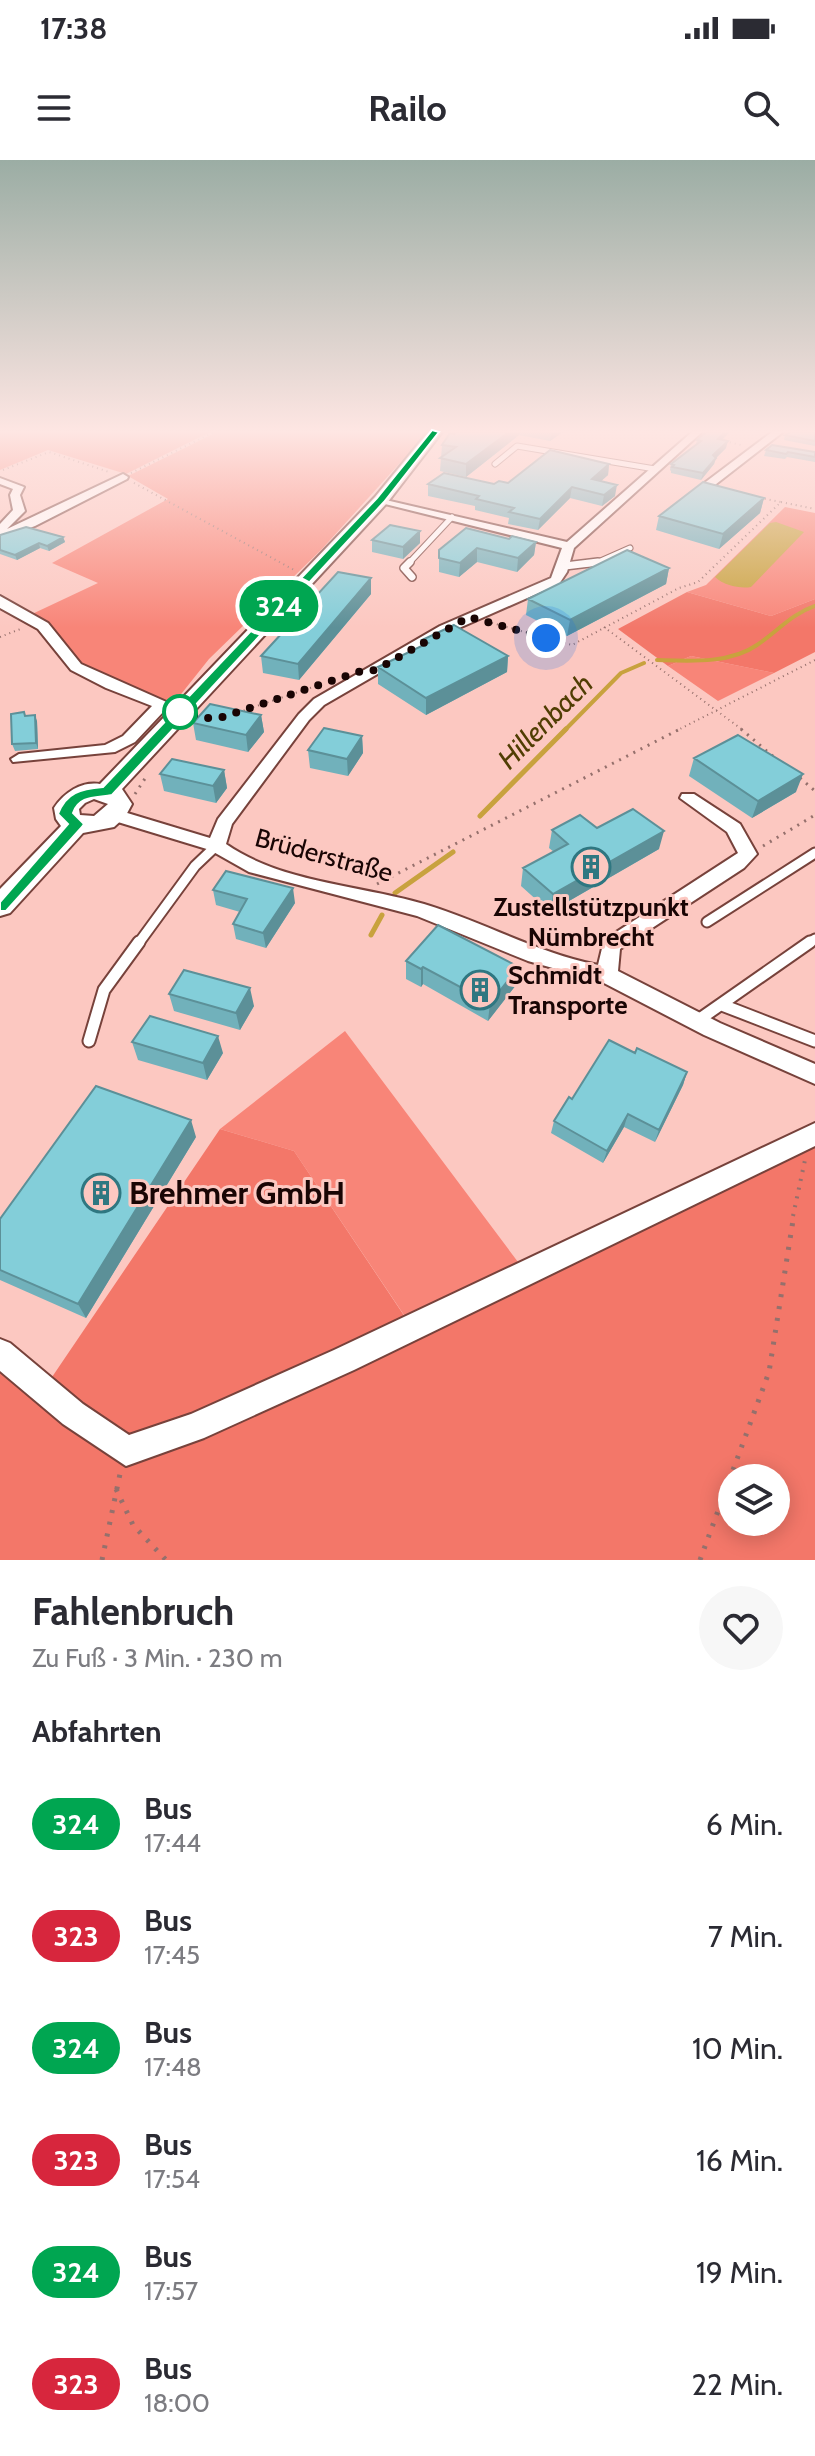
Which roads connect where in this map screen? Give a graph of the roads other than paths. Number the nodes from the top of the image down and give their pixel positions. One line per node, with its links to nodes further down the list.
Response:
1 (16, 497): 7 (street)
2 (83, 497): 7 (street)
3 (383, 497): 5 (main road)
4 (623, 497): 8 (street)
5 (381, 500): 6 (street); 14 (main road)
6 (452, 517): 8 (street); 11 (lane)
7 (0, 533)
8 (569, 546): 10 (street)
9 (630, 548): 10 (lane)
10 (565, 566): 18 (street, Brüderstraße)
11 (412, 577)
12 (0, 600): 13 (street)
13 (161, 705): 14 (street); 15 (street)
14 (181, 712): 17 (main road)
15 (19, 759)
16 (688, 798): 23 (street)
17 (110, 803): 18 (street); 20 (main road)
18 (216, 846): 23 (street, Brüderstraße); 27 (lane)
19 (815, 853): 21 (lane)
20 (0, 906)
21 (707, 922)
22 (815, 939): 24 (lane)
23 (607, 975): 25 (street, Brüderstraße)
24 (722, 1005): 25 (lane); 26 (lane)
25 (697, 1021): 28 (street, Brüderstraße)
26 (812, 1036)
27 (89, 1041)
28 (815, 1074)
29 (810, 1144): 30 (street)
30 (0, 1353)

